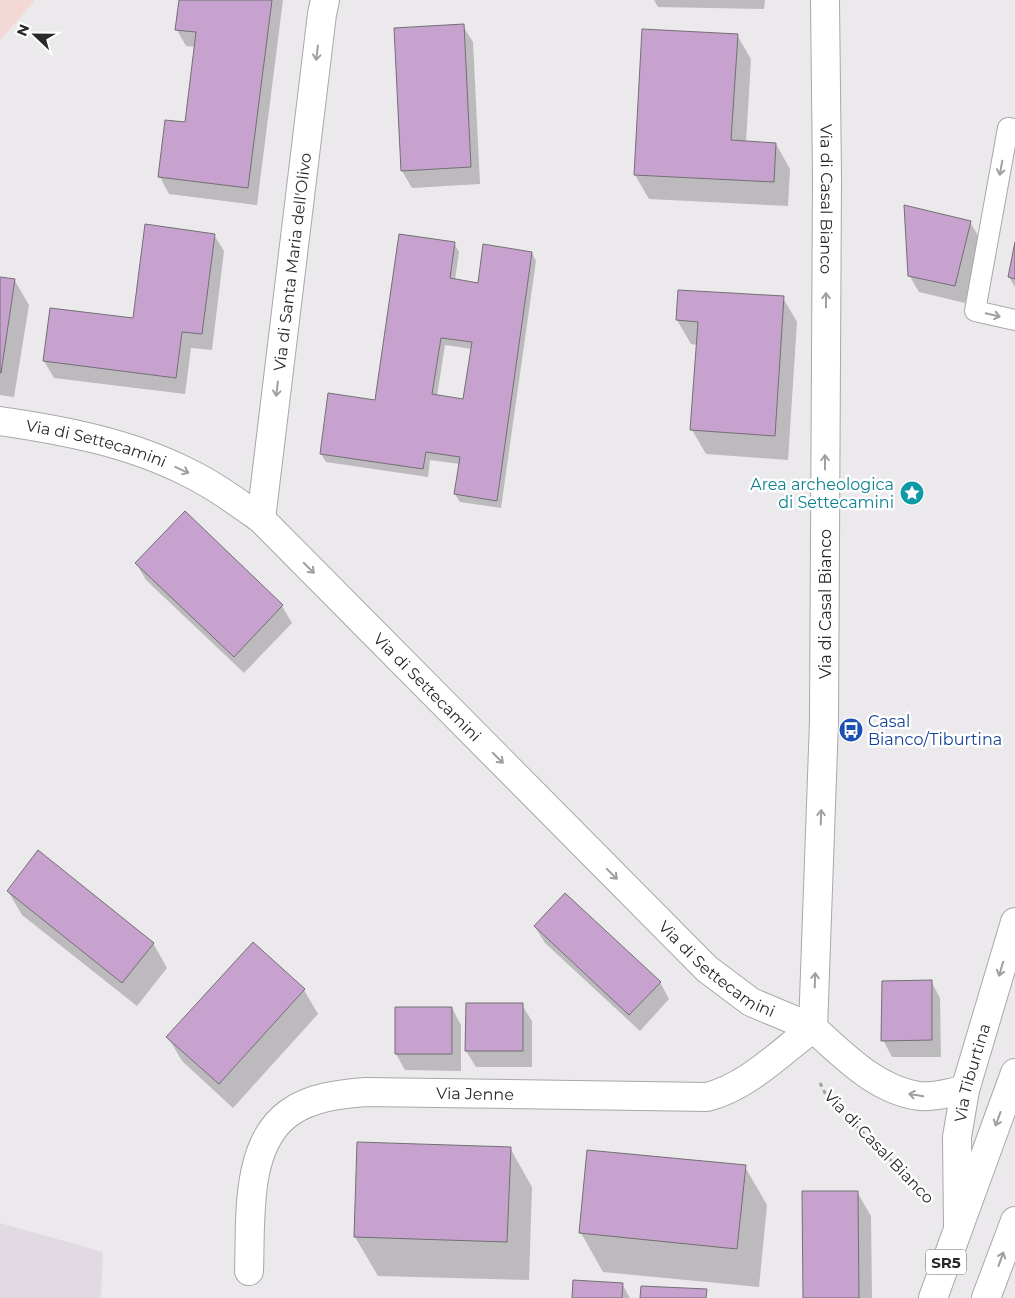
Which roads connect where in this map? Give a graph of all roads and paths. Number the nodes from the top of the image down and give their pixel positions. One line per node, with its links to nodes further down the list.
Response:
1 (825, 0): 8 (street, Via di Casal Bianco, one-way to 1)
2 (324, 3): 6 (street, Via di Santa Maria dell'Olivo, one-way to 6)
3 (1015, 129): 4 (lane, one-way to 4)
4 (1015, 320)
5 (0, 422): 6 (street, Via di Settecamini, one-way to 6)
6 (261, 520): 8 (street, Via di Settecamini, one-way to 8)
7 (1015, 922): 10 (street, Via Tiburtina, one-way to 10)
8 (813, 1028): 10 (street, one-way to 8); 12 (path, Via di Casal Bianco); 13 (street, Via Jenne)
9 (1015, 1073): 12 (street, Via Tiburtina, one-way to 12)
10 (964, 1090): 12 (street, Via Tiburtina)
11 (1015, 1221): 15 (street, one-way to 11)
12 (958, 1227): 14 (street, Via Tiburtina / SR5)
13 (249, 1271)
14 (933, 1298)
15 (986, 1298)

